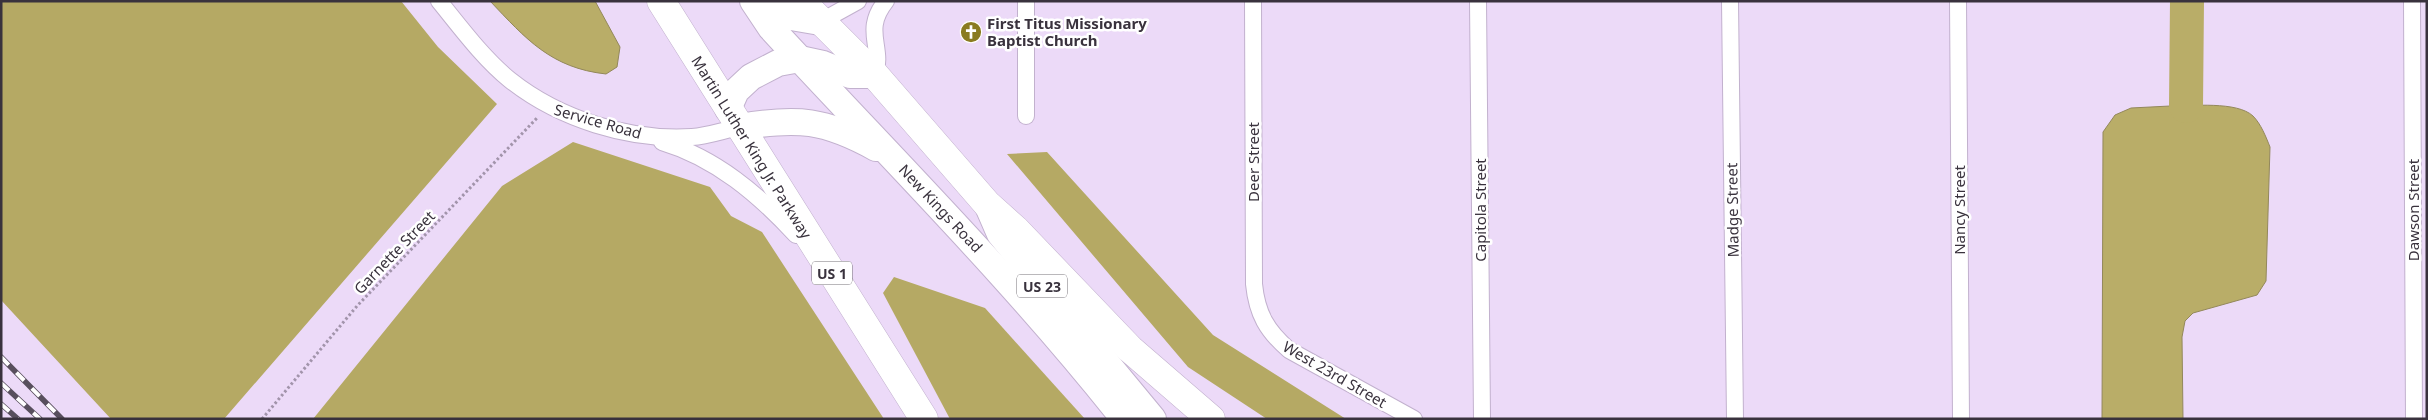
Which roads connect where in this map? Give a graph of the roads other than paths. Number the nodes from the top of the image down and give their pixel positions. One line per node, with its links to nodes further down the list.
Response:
1 (439, 1): 19 (street, Service Road)
2 (661, 1): 18 (highway, Martin Luther King Jr. Parkway / US 1)
3 (753, 1): 15 (main road, New Kings Road / US 23)
4 (760, 1): 14 (main road)
5 (801, 1): 14 (highway, New Kings Road)
6 (858, 1): 14 (street)
7 (886, 1): 16 (street)
8 (1026, 1): 17 (street)
9 (1253, 1): 23 (street, Deer Street)
10 (1478, 1): 29 (street, Capitola Street)
11 (1730, 1): 30 (street, Madge Street)
12 (1958, 1): 31 (street, Nancy Street)
13 (2412, 1): 32 (street, Dawson Street)
14 (820, 22): 16 (highway, New Kings Road)
15 (800, 59): 16 (main road); 18 (main road); 20 (main road, New Kings Road / US 23)
16 (875, 75): 21 (highway, New Kings Road)
17 (1026, 116)
18 (734, 118): 19 (street, Service Road); 20 (main road); 22 (highway, Martin Luther King Jr. Parkway / US 1)
19 (629, 132): 22 (street)
20 (892, 157): 25 (main road, New Kings Road / US 23)
21 (987, 204): 26 (main road, New Kings Road / US 23); 27 (highway)
22 (834, 277): 24 (highway, Martin Luther King Jr. Parkway / US 1)
23 (1262, 322): 28 (street, West 23rd Street)
24 (924, 419)
25 (1124, 419)
26 (1153, 419)
27 (1211, 419)
28 (1414, 419)
29 (1482, 419)
30 (1734, 419)
31 (1960, 419)
32 (2414, 419)

